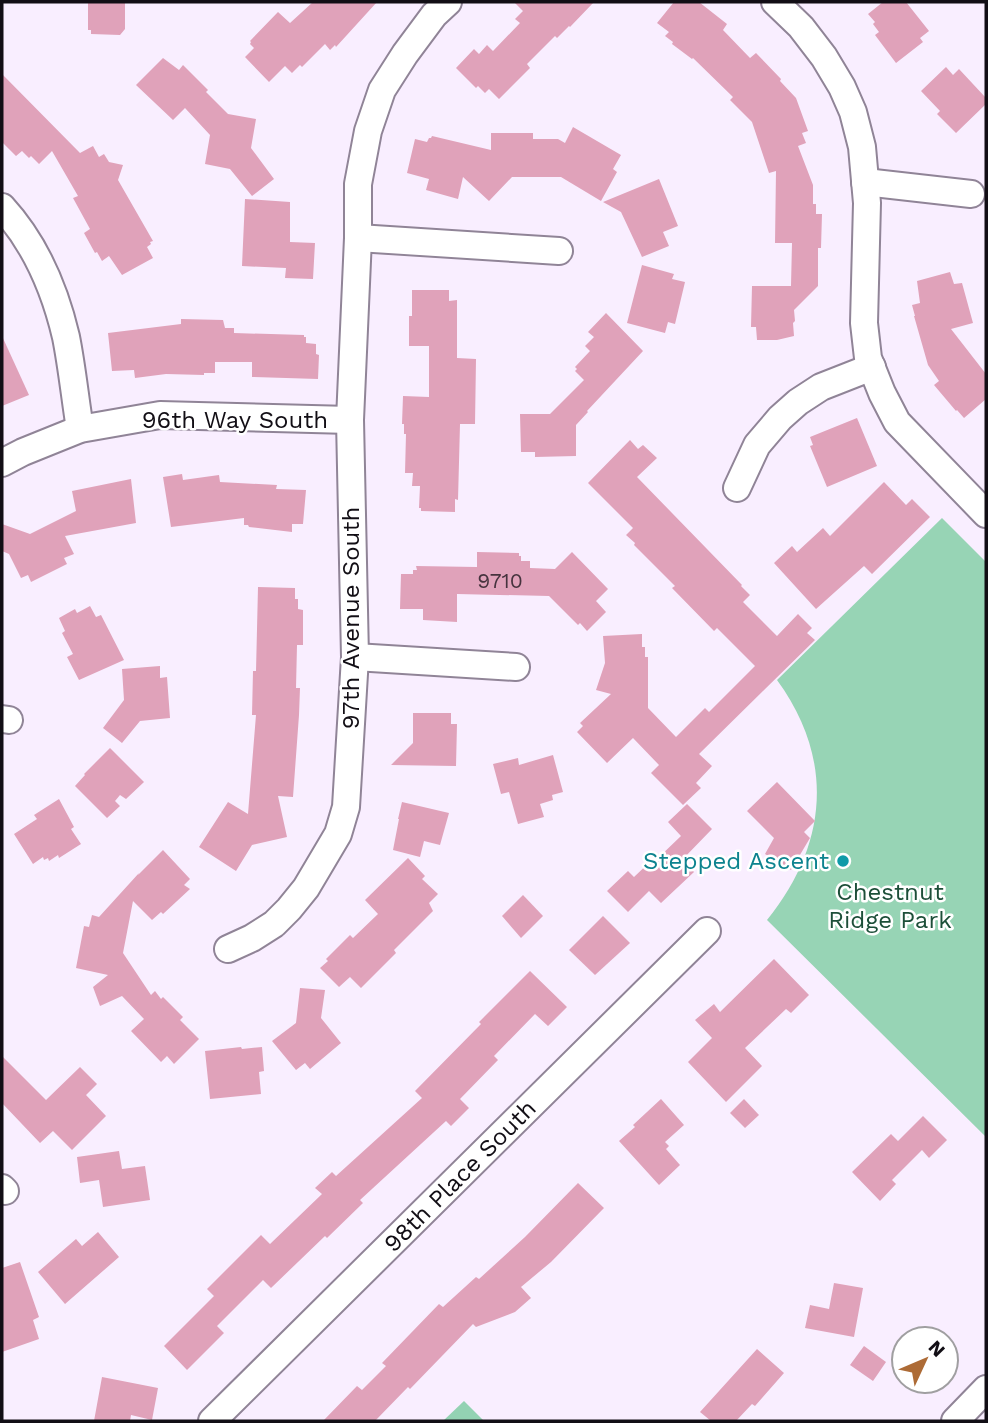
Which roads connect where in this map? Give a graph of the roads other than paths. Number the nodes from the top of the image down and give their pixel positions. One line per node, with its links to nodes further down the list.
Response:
1 (448, 2): 6 (street, 97th Avenue South)
2 (775, 2): 3 (street)
3 (865, 182): 4 (street); 8 (street)
4 (971, 194)
5 (2, 207): 10 (street)
6 (358, 238): 7 (street); 9 (street, 97th Avenue South)
7 (559, 251)
8 (872, 367): 12 (street); 13 (street)
9 (350, 420): 10 (street, 96th Way South); 14 (street, 97th Avenue South)
10 (80, 429): 11 (street, 96th Way South)
11 (2, 463)
12 (737, 488)
13 (986, 514)
14 (355, 657): 15 (street); 17 (street, 97th Avenue South)
15 (516, 667)
16 (707, 931): 19 (street, 98th Place South)
17 (228, 949)
18 (986, 1390): 20 (street)
19 (212, 1421)
20 (955, 1421)

